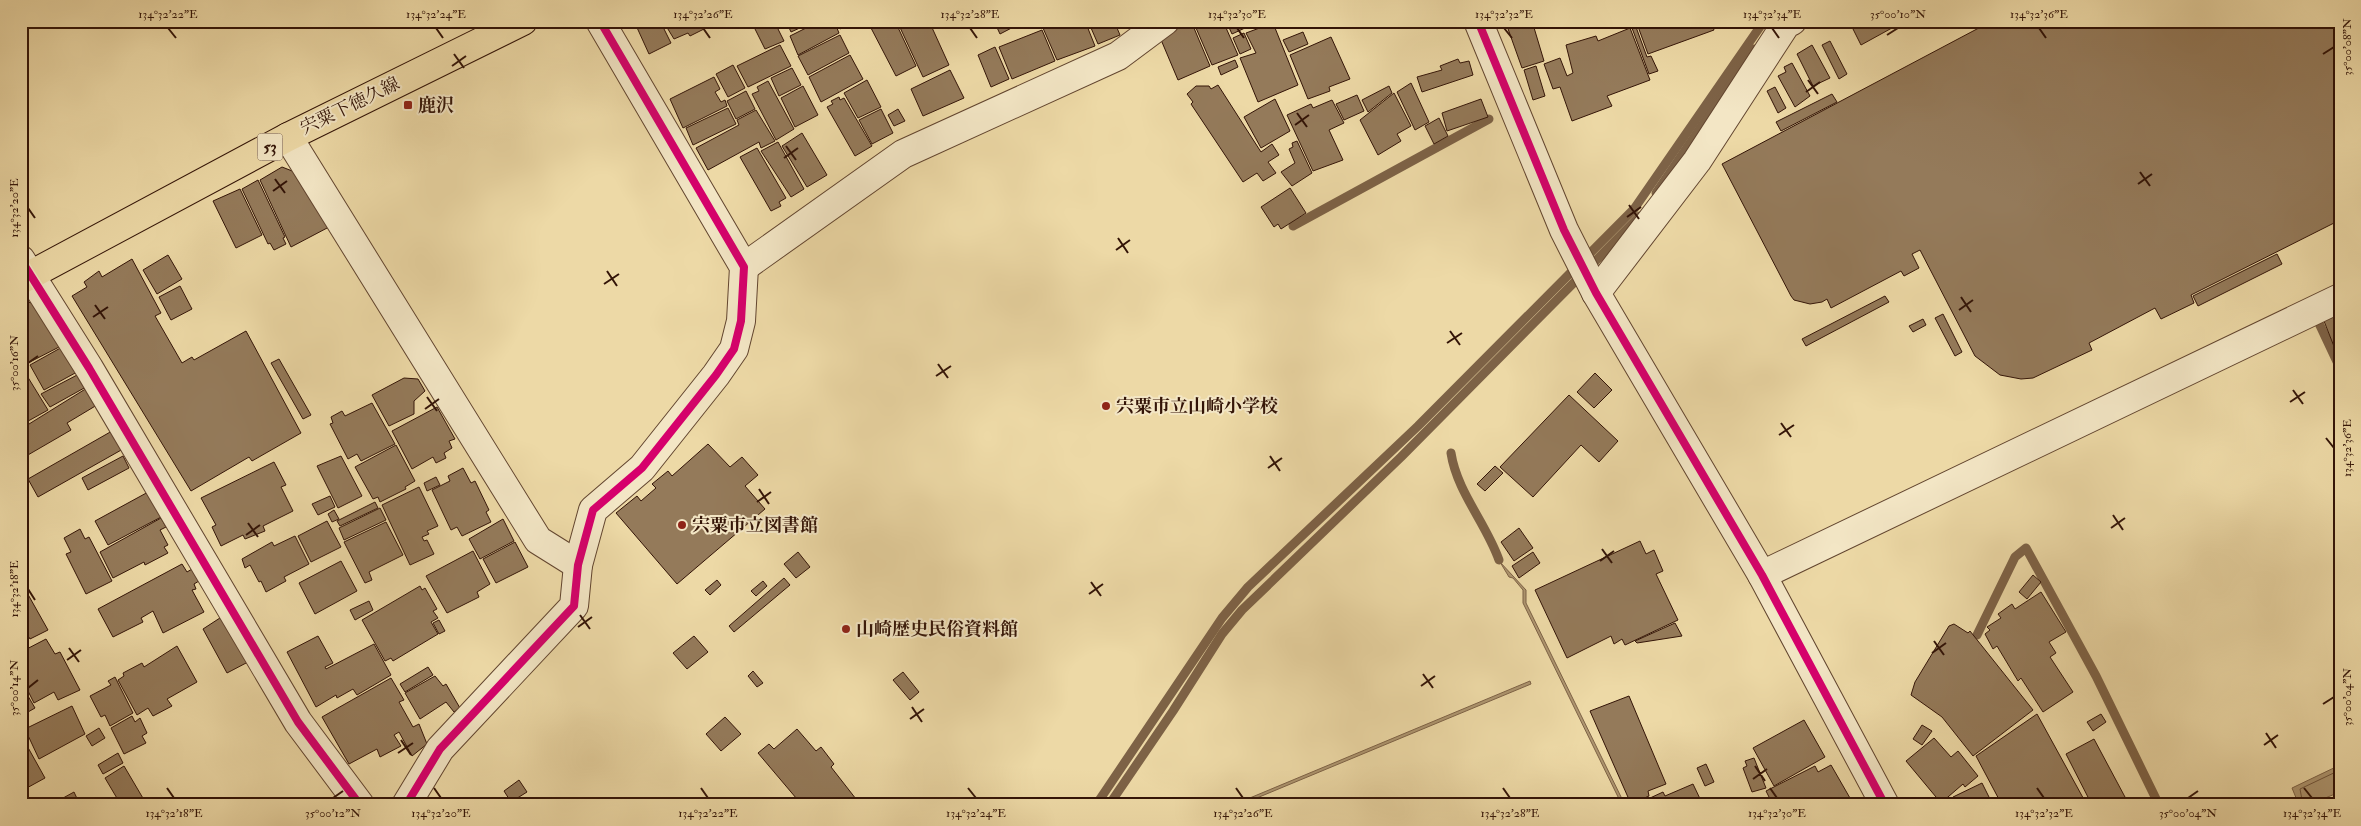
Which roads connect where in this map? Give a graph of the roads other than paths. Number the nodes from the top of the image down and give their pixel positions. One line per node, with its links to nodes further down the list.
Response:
1 (523, 21): 6 (main road, 宍粟下徳久線 / 53)
2 (600, 21): 7 (street)
3 (1165, 21): 7 (street)
4 (1478, 21): 9 (street)
5 (1792, 21): 9 (street)
6 (288, 137): 8 (main road, 宍粟下徳久線 / 53); 11 (street)
7 (744, 267): 11 (street)
8 (24, 272): 13 (street)
9 (1596, 293): 12 (street)
10 (2340, 298): 12 (street)
11 (578, 564): 14 (street)
12 (1762, 575): 15 (street)
13 (360, 805)
14 (406, 805)
15 (1885, 805)

